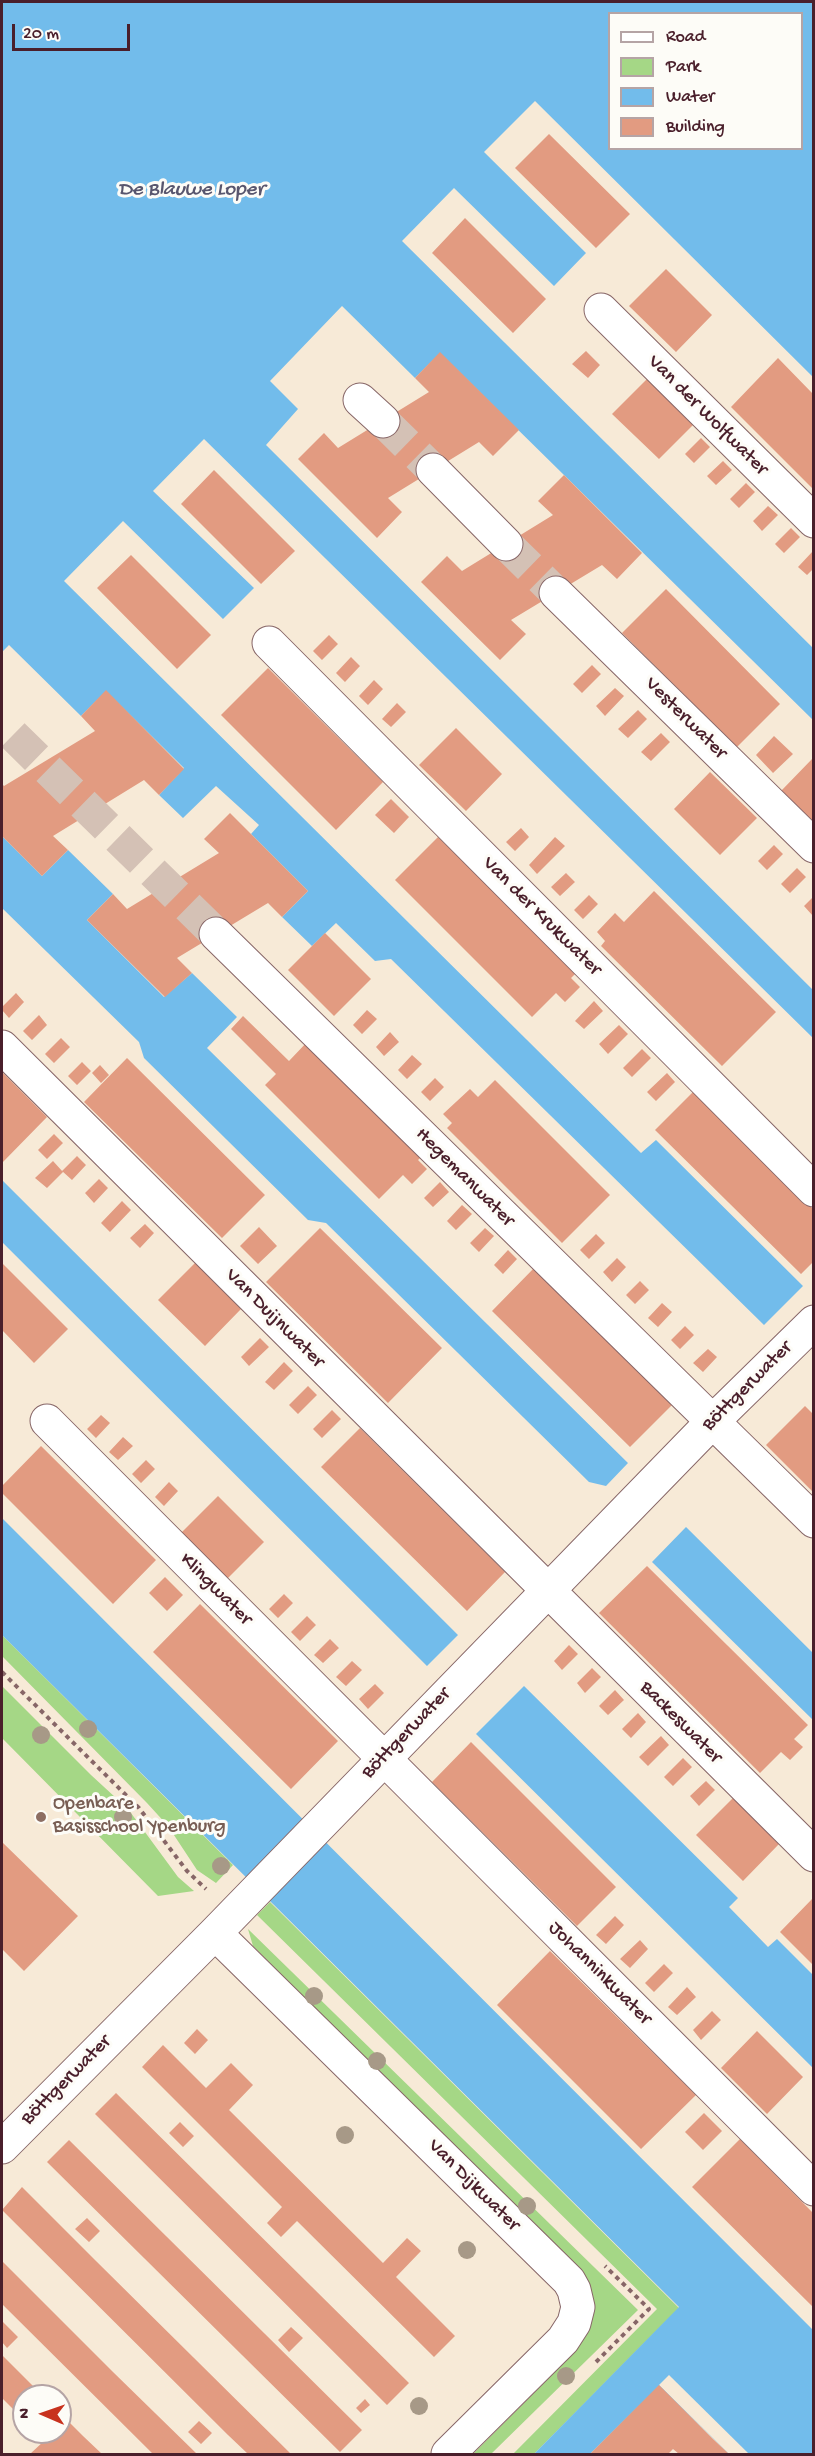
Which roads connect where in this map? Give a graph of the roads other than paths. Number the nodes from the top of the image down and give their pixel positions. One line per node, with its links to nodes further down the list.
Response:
1 (601, 310): 3 (street, Van der Wolfwater)
2 (433, 470): 4 (street)
3 (813, 521)
4 (506, 544)
5 (556, 593): 7 (street, Vesterwater)
6 (269, 643): 10 (street, Van der Krukwater)
7 (813, 846)
8 (216, 934): 13 (street, Hegemanwater)
9 (2, 1047): 15 (street, Van Duijnwater)
10 (813, 1190)
11 (813, 1322): 13 (street, Böttgerwater)
12 (47, 1421): 16 (street, Klingwater)
13 (712, 1422): 14 (street, Hegemanwater); 15 (street, Böttgerwater)
14 (813, 1521)
15 (547, 1592): 16 (street, Böttgerwater); 17 (street, Backeswater)
16 (384, 1759): 18 (street, Böttgerwater); 20 (street, Johanninkwater)
17 (813, 1855)
18 (215, 1933): 19 (street, Böttgerwater); 21 (street, Van Dijkwater)
19 (2, 2147)
20 (813, 2189)
21 (448, 2454)

